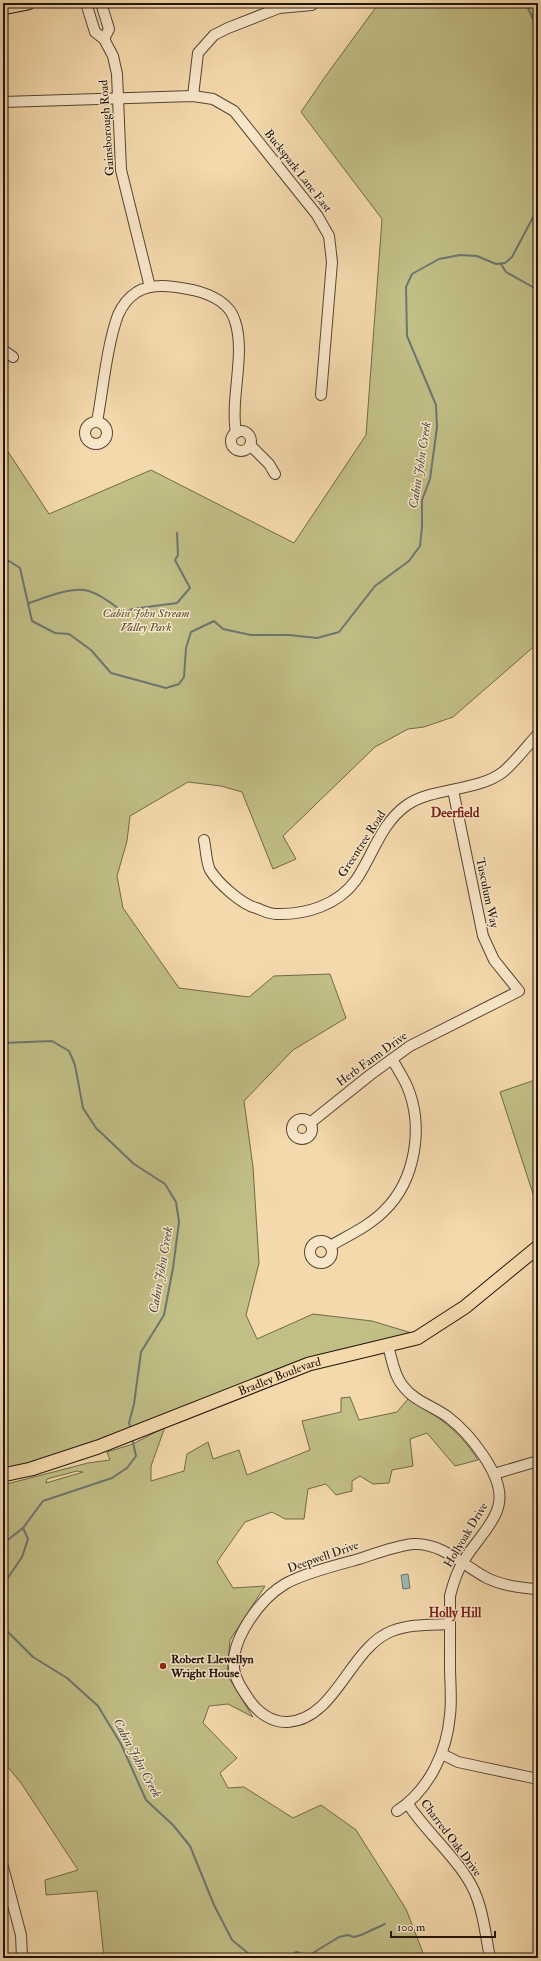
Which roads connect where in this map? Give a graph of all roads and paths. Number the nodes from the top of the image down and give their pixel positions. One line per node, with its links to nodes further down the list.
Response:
1 (28, 3): 5 (main road)
2 (86, 3): 6 (street, Gainsborough Road)
3 (101, 3): 6 (street)
4 (312, 5): 7 (street)
5 (3, 8)
6 (104, 39): 8 (street, Gainsborough Road)
7 (193, 96): 8 (street, Buckspark Lane East); 13 (street, Buckspark Lane East)
8 (119, 98): 9 (street, Buckspark Lane East); 10 (street, Gainsborough Road)
9 (3, 102)
10 (150, 287): 14 (street); 15 (street)
11 (3, 350): 12 (street)
12 (13, 357)
13 (321, 395)
14 (97, 422)
15 (236, 432): 16 (street); 16 (street)
16 (250, 445): 17 (street)
17 (275, 474)
18 (538, 734): 19 (street, Greentree Road)
19 (453, 790): 20 (street, Greentree Road); 21 (street, Tusculum Way)
20 (204, 840)
21 (518, 991): 22 (street, Herb Farm Drive)
22 (392, 1060): 23 (street, Herb Farm Drive); 24 (street)
23 (310, 1123)
24 (330, 1246)
25 (538, 1247): 26 (main road, Bradley Boulevard)
26 (388, 1346): 28 (street, Hollyoak Drive); 29 (main road, Bradley Boulevard)
27 (538, 1461): 28 (street)
28 (494, 1474): 30 (street, Hollyoak Drive)
29 (3, 1475)
30 (462, 1562): 31 (street, Deepwell Drive); 32 (street, Hollyoak Drive); 32 (street, Deepwell Drive)
31 (538, 1589)
32 (450, 1624): 33 (street, Hollyoak Drive)
33 (442, 1754): 34 (street); 35 (street, Hollyoak Drive)
34 (538, 1779)
35 (408, 1804): 36 (street, Hollyoak Drive); 39 (street, Charred Oak Drive)
36 (397, 1811)
37 (3, 1867): 38 (street)
38 (22, 1958)
39 (490, 1958)

